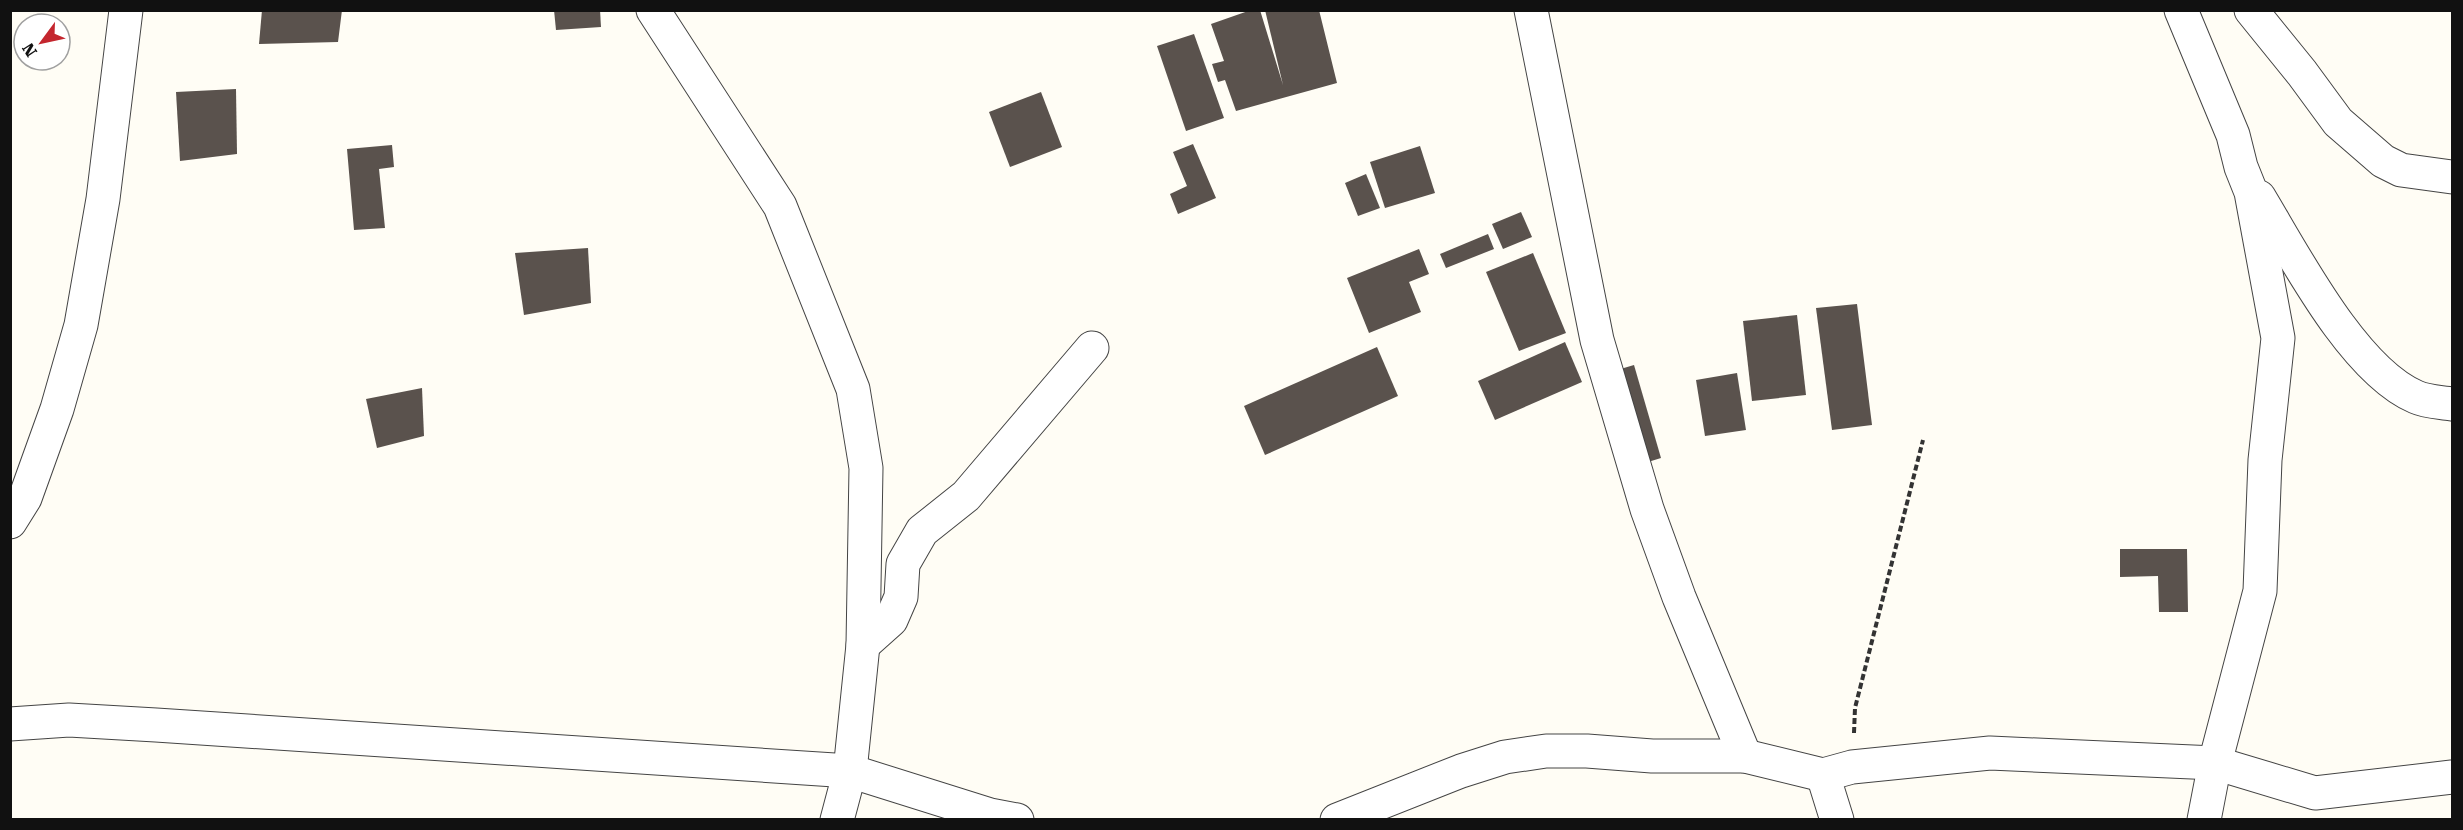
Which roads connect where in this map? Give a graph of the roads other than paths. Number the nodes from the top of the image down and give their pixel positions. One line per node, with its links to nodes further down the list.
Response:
1 (126, 10): 10 (street)
2 (653, 10): 11 (street)
3 (1531, 10): 13 (street)
4 (2181, 10): 6 (street)
5 (2251, 10): 7 (street)
6 (2241, 167): 9 (street); 14 (street)
7 (2452, 177)
8 (1092, 348): 11 (street)
9 (2452, 405)
10 (10, 522)
11 (862, 645): 15 (street)
12 (10, 724): 15 (street)
13 (1745, 756): 16 (street); 20 (street)
14 (2215, 763): 16 (street); 17 (street); 22 (street)
15 (850, 771): 18 (street); 19 (street)
16 (1837, 771): 21 (street)
17 (2452, 777)
18 (837, 819)
19 (1017, 819)
20 (1337, 819)
21 (1837, 819)
22 (2204, 819)

